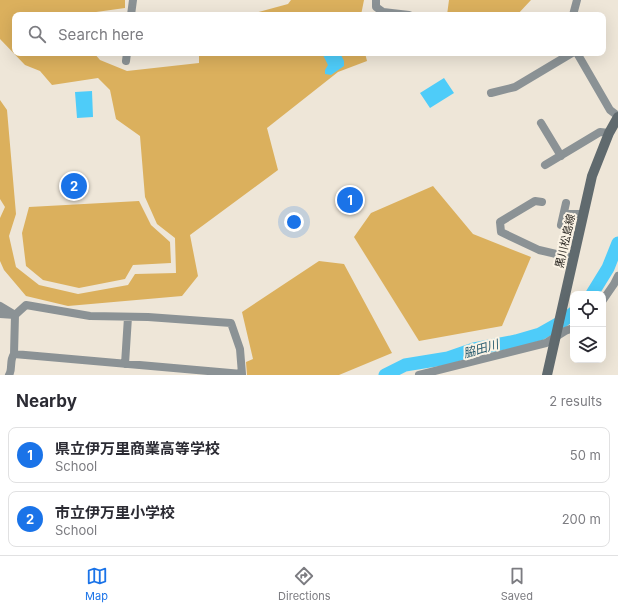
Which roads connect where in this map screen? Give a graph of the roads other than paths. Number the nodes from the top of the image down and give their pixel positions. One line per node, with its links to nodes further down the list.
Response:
1 (133, 0): 4 (street)
2 (376, 0): 5 (street)
3 (577, 0): 6 (street)
4 (131, 12)
5 (383, 12)
6 (574, 12)
7 (567, 56): 9 (street)
8 (579, 56): 10 (street)
9 (491, 93)
10 (618, 116): 12 (main road, 黒川松島線)
11 (541, 123): 13 (street)
12 (609, 133): 13 (street); 18 (main road, 黒川松島線)
13 (561, 156): 14 (street)
14 (545, 165)
15 (542, 202): 20 (street)
16 (566, 203): 17 (street)
17 (564, 214): 18 (street); 19 (street)
18 (583, 214): 20 (main road, 黒川松島線)
19 (562, 225)
20 (573, 258): 29 (main road, 黒川松島線)
21 (618, 276): 22 (street)
22 (616, 285): 23 (street)
23 (606, 297)
24 (0, 306): 26 (street)
25 (0, 314): 26 (street)
26 (15, 315): 27 (street); 30 (street)
27 (128, 317): 31 (street); 32 (street)
28 (570, 330): 29 (street)
29 (556, 337): 34 (street); 35 (main road, 黒川松島線)
30 (14, 354): 31 (street); 33 (street)
31 (125, 364): 32 (street)
32 (178, 372)
33 (9, 375)
34 (419, 375)
35 (547, 375)

